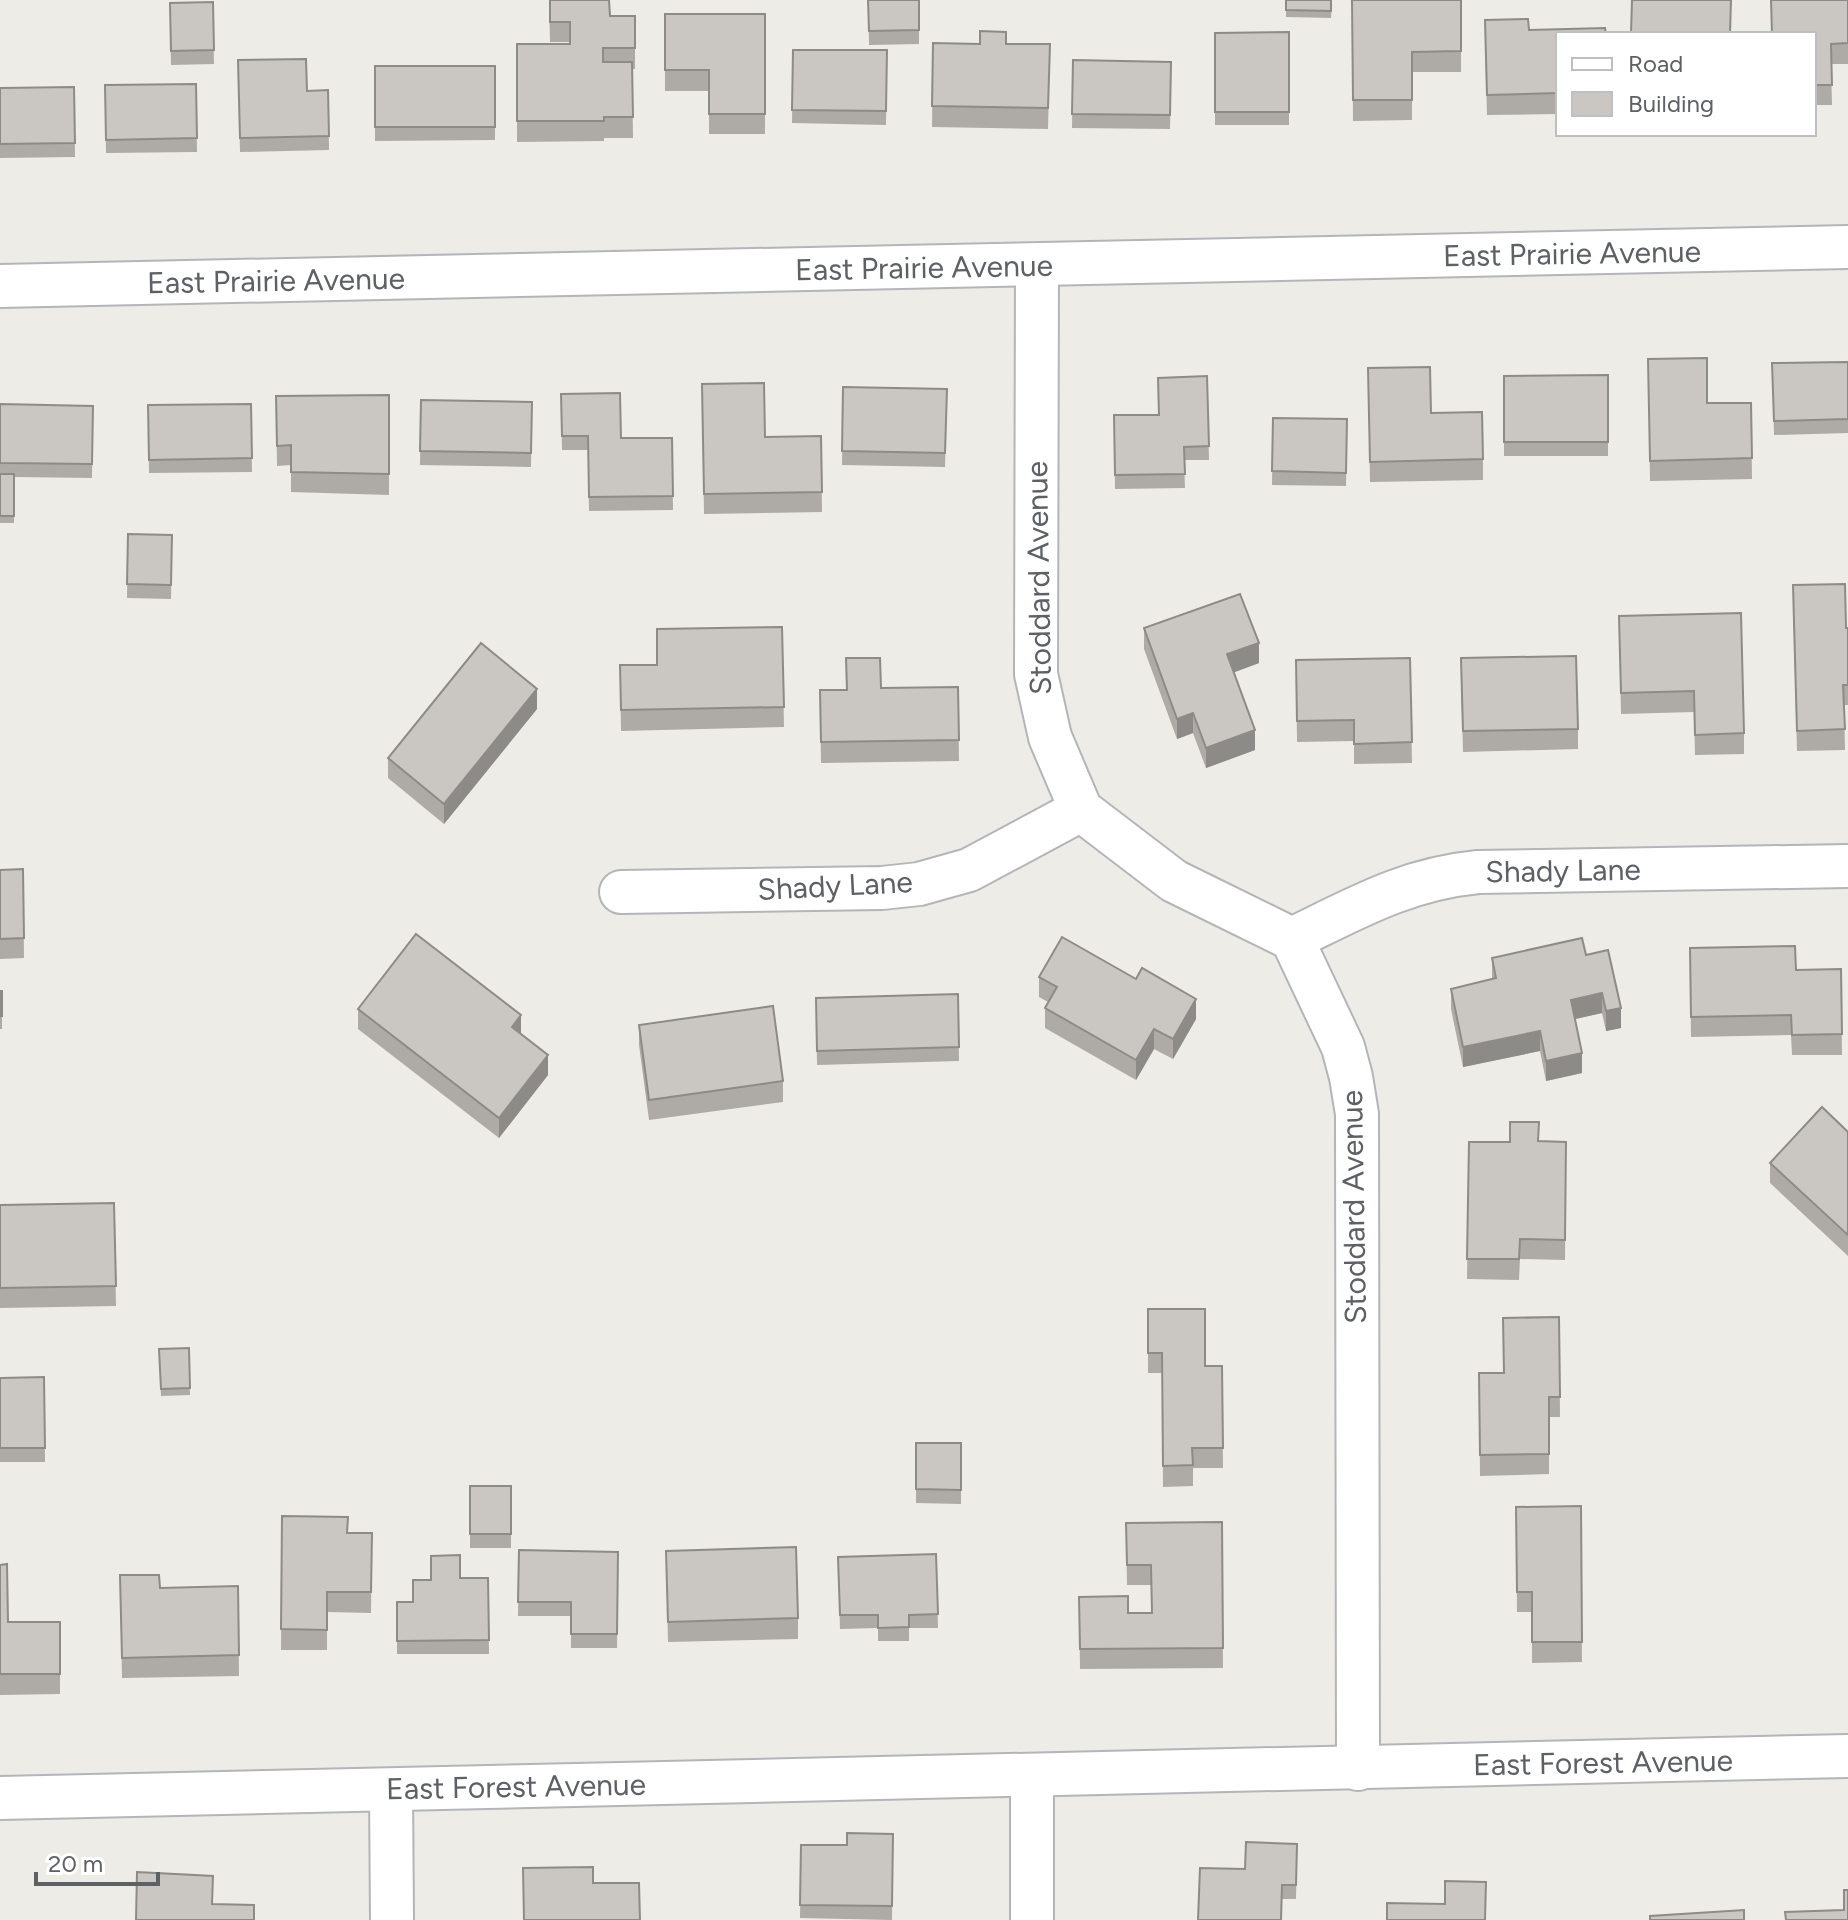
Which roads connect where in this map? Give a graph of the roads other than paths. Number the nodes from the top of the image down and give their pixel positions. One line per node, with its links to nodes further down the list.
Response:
1 (1848, 247): 2 (street, East Prairie Avenue)
2 (1037, 266): 3 (street, East Prairie Avenue); 4 (street, Stoddard Avenue)
3 (0, 286)
4 (1081, 810): 6 (street, Shady Lane); 7 (street, Stoddard Avenue)
5 (1848, 866): 7 (street, Shady Lane)
6 (621, 892)
7 (1292, 939): 9 (street, Stoddard Avenue)
8 (1848, 1756): 9 (street, East Forest Avenue)
9 (1358, 1769): 10 (street)
10 (1032, 1776): 11 (street, East Forest Avenue); 14 (street)
11 (391, 1790): 12 (street, East Forest Avenue); 13 (street)
12 (0, 1798)
13 (392, 1920)
14 (1032, 1920)

